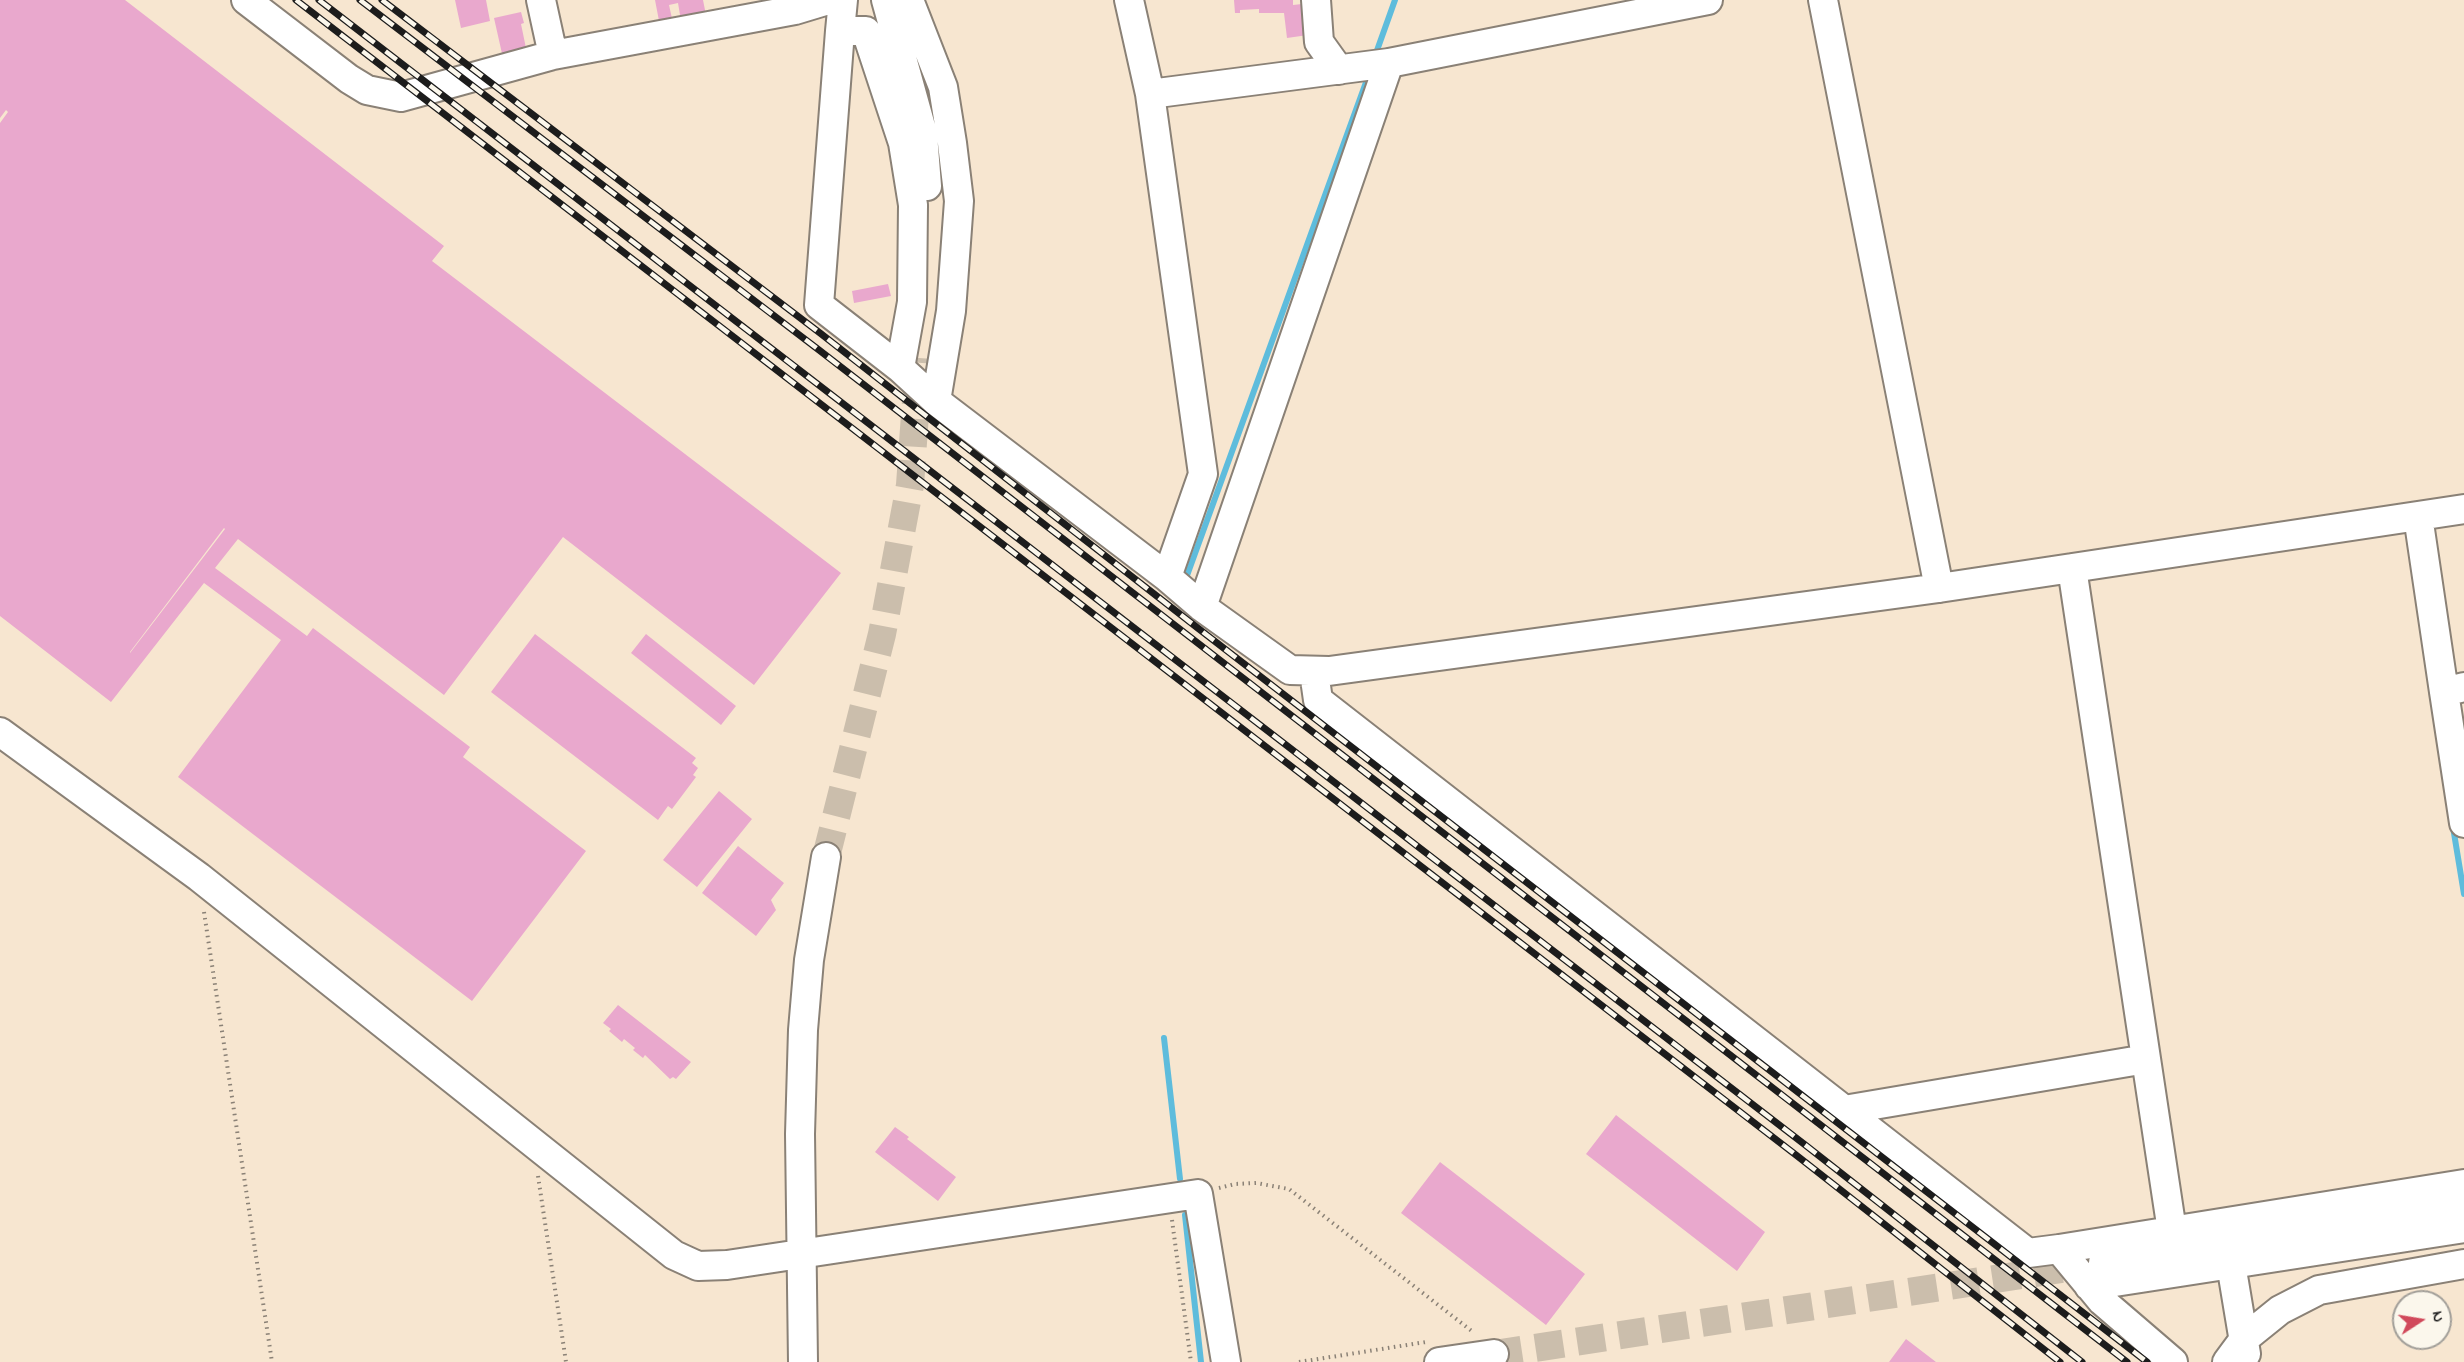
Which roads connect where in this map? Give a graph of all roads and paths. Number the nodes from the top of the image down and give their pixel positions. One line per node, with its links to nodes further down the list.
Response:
1 (246, 0): 12 (street)
2 (541, 0): 12 (street)
3 (828, 0): 12 (street)
4 (843, 0): 11 (street)
5 (885, 0): 16 (street)
6 (909, 0): 17 (street)
7 (1129, 0): 15 (street)
8 (1316, 0): 14 (street)
9 (1708, 0): 13 (street)
10 (1823, 0): 22 (street)
11 (840, 31): 16 (street); 16 (street)
12 (553, 55)
13 (1389, 63): 14 (street); 23 (street)
14 (1339, 70): 15 (street)
15 (1150, 94): 21 (street)
16 (909, 363): 17 (street)
17 (936, 401): 21 (street)
18 (2464, 509): 19 (street)
19 (2418, 516): 20 (street); 25 (street)
20 (2072, 568): 22 (street); 30 (street)
21 (1167, 576): 23 (street)
22 (1939, 588): 24 (street)
23 (1202, 607): 24 (street)
24 (1314, 672): 31 (street)
25 (2454, 690): 27 (street)
26 (0, 732): 29 (street)
27 (2464, 823)
28 (826, 856): 40 (street)
29 (199, 877): 32 (street); 48 (path)
30 (2146, 1059): 31 (street); 38 (street)
31 (1844, 1110): 39 (street)
32 (532, 1142): 40 (street); 49 (path)
33 (2464, 1184): 38 (street)
34 (1198, 1194): 35 (street); 44 (path); 52 (street)
35 (1170, 1199): 40 (street); 51 (path)
36 (2464, 1207): 43 (street)
37 (2464, 1228): 41 (street)
38 (2172, 1231): 39 (street)
39 (2059, 1249): 43 (street)
40 (802, 1253): 50 (street)
41 (2231, 1264): 43 (street); 45 (street)
42 (2464, 1264): 45 (street)
43 (2096, 1275): 54 (street)
44 (1464, 1336)
45 (2246, 1351): 55 (street)
46 (1434, 1352): 47 (street); 53 (path)
47 (1494, 1354)
48 (272, 1362)
49 (566, 1362)
50 (803, 1362)
51 (1191, 1362)
52 (1226, 1362)
53 (1299, 1362)
54 (2173, 1362)
55 (2227, 1362)

